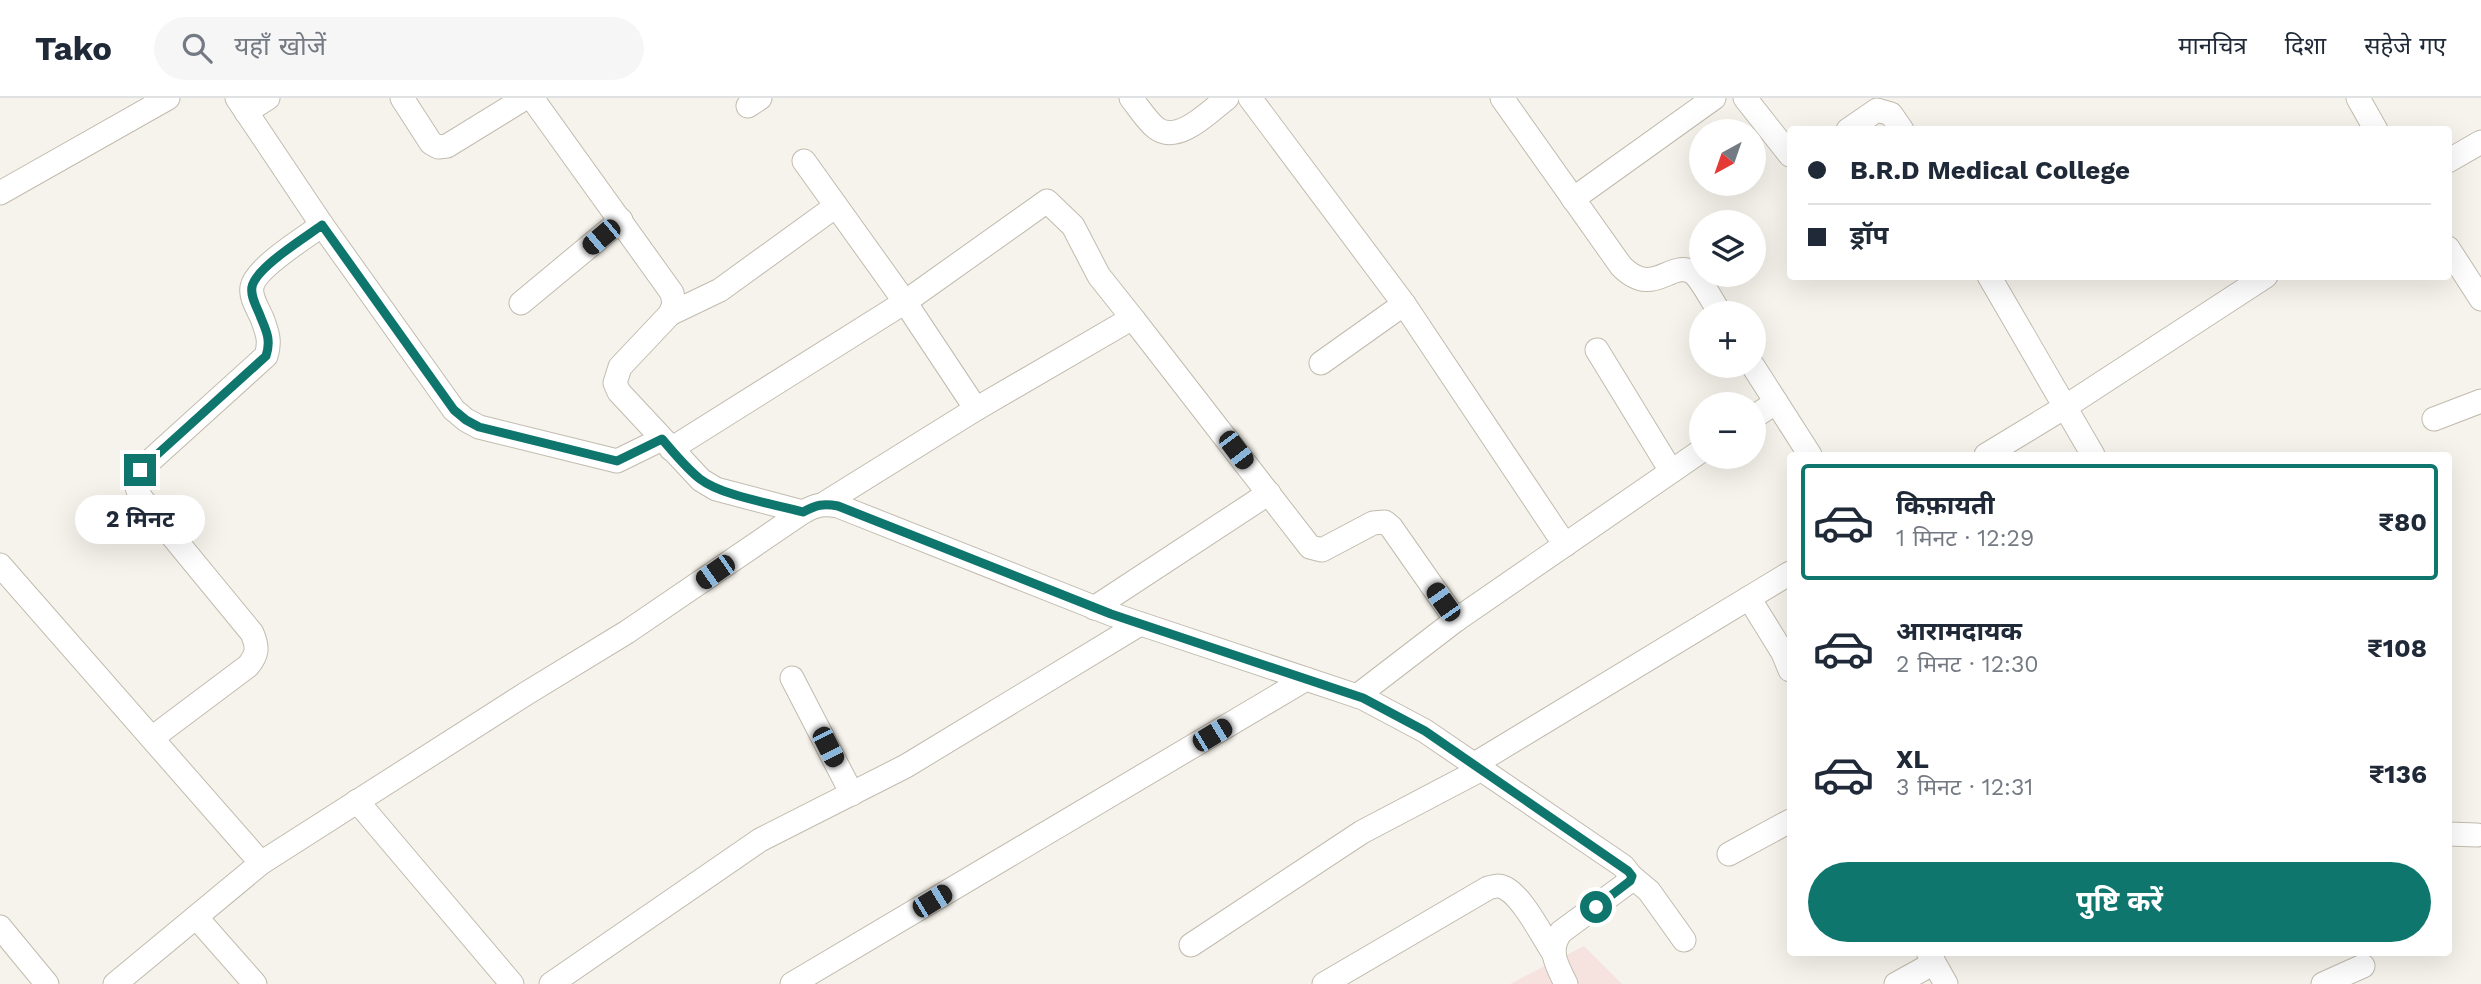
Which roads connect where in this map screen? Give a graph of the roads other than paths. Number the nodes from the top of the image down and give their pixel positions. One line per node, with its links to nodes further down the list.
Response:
1 (168, 98): 21 (street)
2 (268, 98): 13 (street)
3 (402, 98): 4 (street)
4 (525, 98)
5 (531, 98): 24 (street)
6 (1131, 98): 7 (street)
7 (1227, 98)
8 (1250, 98): 33 (street)
9 (1502, 98): 22 (street)
10 (1714, 98): 22 (street)
11 (1745, 98): 18 (street)
12 (2358, 98): 16 (street)
13 (242, 105): 25 (street)
14 (1854, 126): 15 (street)
15 (1899, 126)
16 (2374, 126)
17 (2481, 142): 19 (street)
18 (1787, 151)
19 (2452, 159)
20 (804, 161): 23 (street)
21 (0, 193)
22 (1573, 199): 30 (street)
23 (836, 206): 31 (street); 34 (street)
24 (621, 220): 32 (street); 34 (street)
25 (322, 225): 45 (street); 65 (street)
26 (2452, 254): 29 (street)
27 (1991, 280): 41 (street)
28 (2260, 280): 41 (street)
29 (2481, 299)
30 (1712, 301)
31 (905, 302): 35 (street); 43 (street); 45 (street)
32 (521, 303)
33 (1404, 304): 37 (street); 54 (street)
34 (670, 314): 45 (street)
35 (1134, 320): 43 (street); 51 (street)
36 (1597, 350): 50 (street)
37 (1321, 363)
38 (1761, 378): 40 (street)
39 (2481, 401): 44 (street)
40 (1776, 402): 42 (street); 46 (street)
41 (2065, 407): 47 (street); 48 (street)
42 (1766, 408)
43 (976, 409): 52 (street)
44 (2434, 419)
45 (667, 444): 53 (street)
46 (1808, 452)
47 (1991, 452)
48 (2091, 452)
49 (1689, 459): 50 (street)
50 (1671, 471): 54 (street)
51 (1269, 493): 58 (street); 59 (street)
52 (825, 503): 53 (street); 58 (street)
53 (803, 512): 68 (street)
54 (1565, 545): 59 (street)
55 (0, 565): 65 (street)
56 (1787, 575): 57 (street)
57 (1749, 598): 61 (street); 66 (street)
58 (1094, 608): 60 (street)
59 (1456, 620): 64 (street)
60 (1140, 624): 63 (street); 67 (street)
61 (1787, 663)
62 (792, 678): 67 (street)
63 (1306, 679): 64 (street); 87 (street)
64 (1357, 696): 66 (street)
65 (152, 738): 73 (street)
66 (1477, 767): 74 (street); 78 (street)
67 (852, 794): 86 (street)
68 (357, 801): 73 (street); 85 (street)
69 (1787, 823): 72 (street)
70 (2452, 834): 71 (street)
71 (2477, 835)
72 (1729, 854)
73 (261, 863): 75 (street)
74 (1632, 876): 77 (street); 79 (street)
75 (196, 917): 83 (street); 84 (street)
76 (0, 927): 82 (street)
77 (1684, 940)
78 (1191, 945)
79 (1553, 954): 88 (street); 89 (street)
80 (1931, 958): 90 (street); 91 (street)
81 (2364, 967): 92 (street)
82 (47, 984)
83 (115, 984)
84 (255, 984)
85 (512, 984)
86 (551, 984)
87 (792, 984)
88 (1324, 984)
89 (1566, 984)
90 (1896, 984)
91 (1946, 984)
92 (2323, 984)

